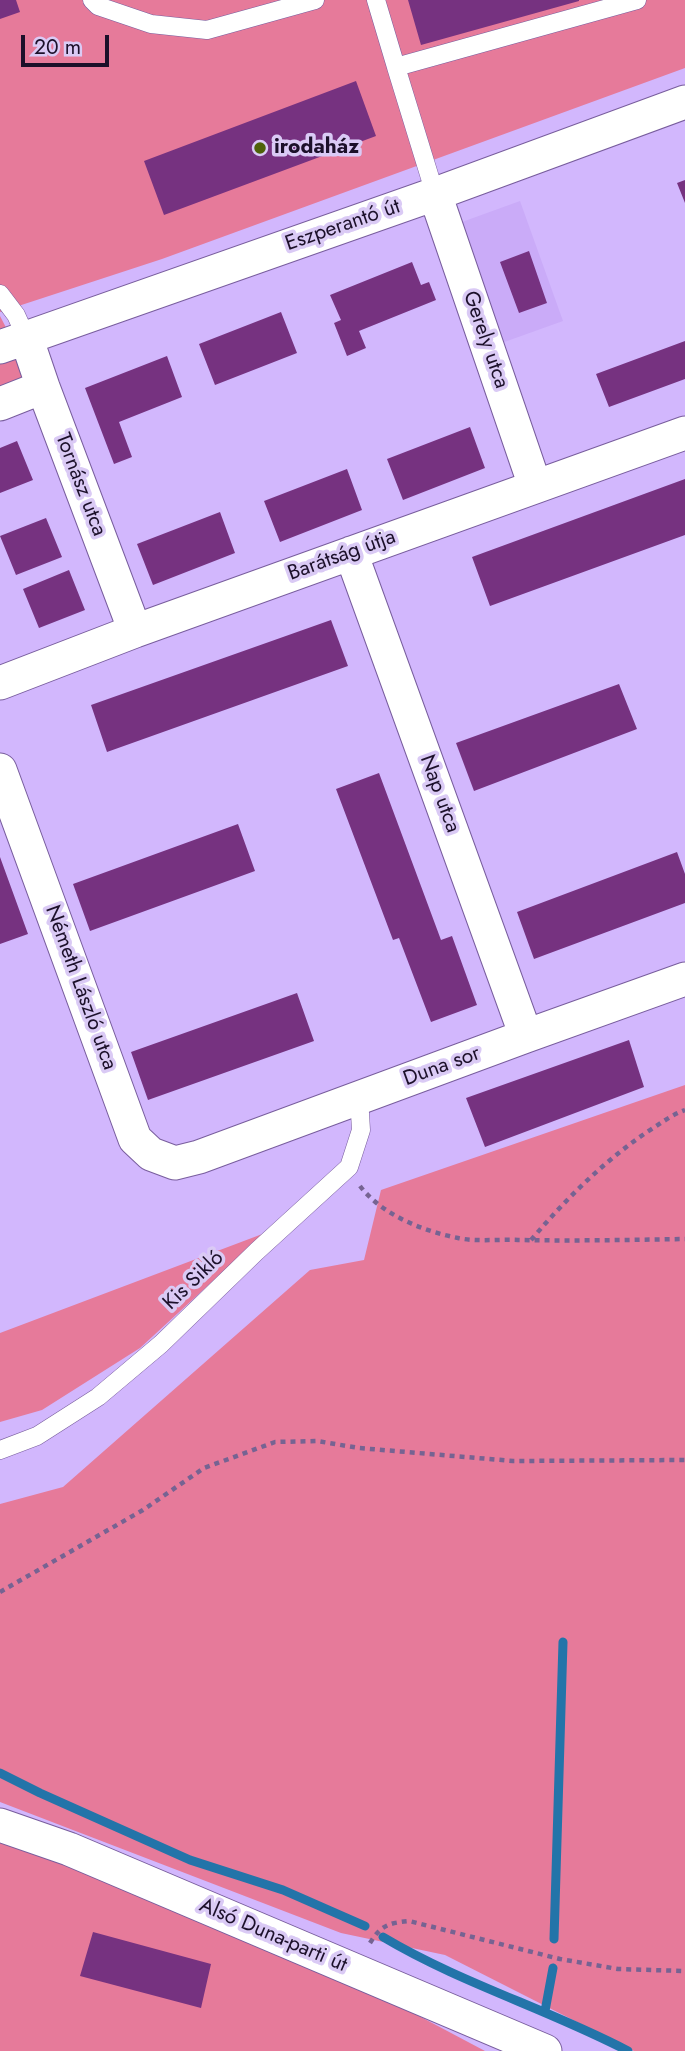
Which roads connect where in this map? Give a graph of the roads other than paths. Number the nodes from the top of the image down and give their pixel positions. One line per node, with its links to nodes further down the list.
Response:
1 (92, 0): 2 (lane)
2 (315, 0)
3 (376, 0): 5 (lane)
4 (637, 0): 5 (lane)
5 (396, 67): 7 (lane)
6 (685, 102): 7 (street, Eszperantó út)
7 (435, 194): 9 (street, Eszperantó út); 13 (street, Gerely utca)
8 (0, 294): 9 (lane)
9 (13, 342): 10 (street, Tornász utca)
10 (43, 387): 11 (street); 15 (street, Tornász utca)
11 (0, 404)
12 (685, 433): 13 (street, Barátság útja)
13 (534, 486): 14 (street, Barátság útja)
14 (351, 553): 15 (street, Barátság útja); 19 (street, Nap utca)
15 (135, 631): 16 (street, Barátság útja)
16 (0, 683)
17 (0, 769): 21 (street, Németh László utca)
18 (685, 979): 19 (street, Duna sor)
19 (526, 1036): 20 (street, Duna sor)
20 (359, 1097): 21 (street, Duna sor); 22 (lane, Kis Sikló)
21 (199, 1157)
22 (0, 1450)
23 (0, 1825): 24 (street, Alsó Duna-parti út)
24 (545, 2051)

